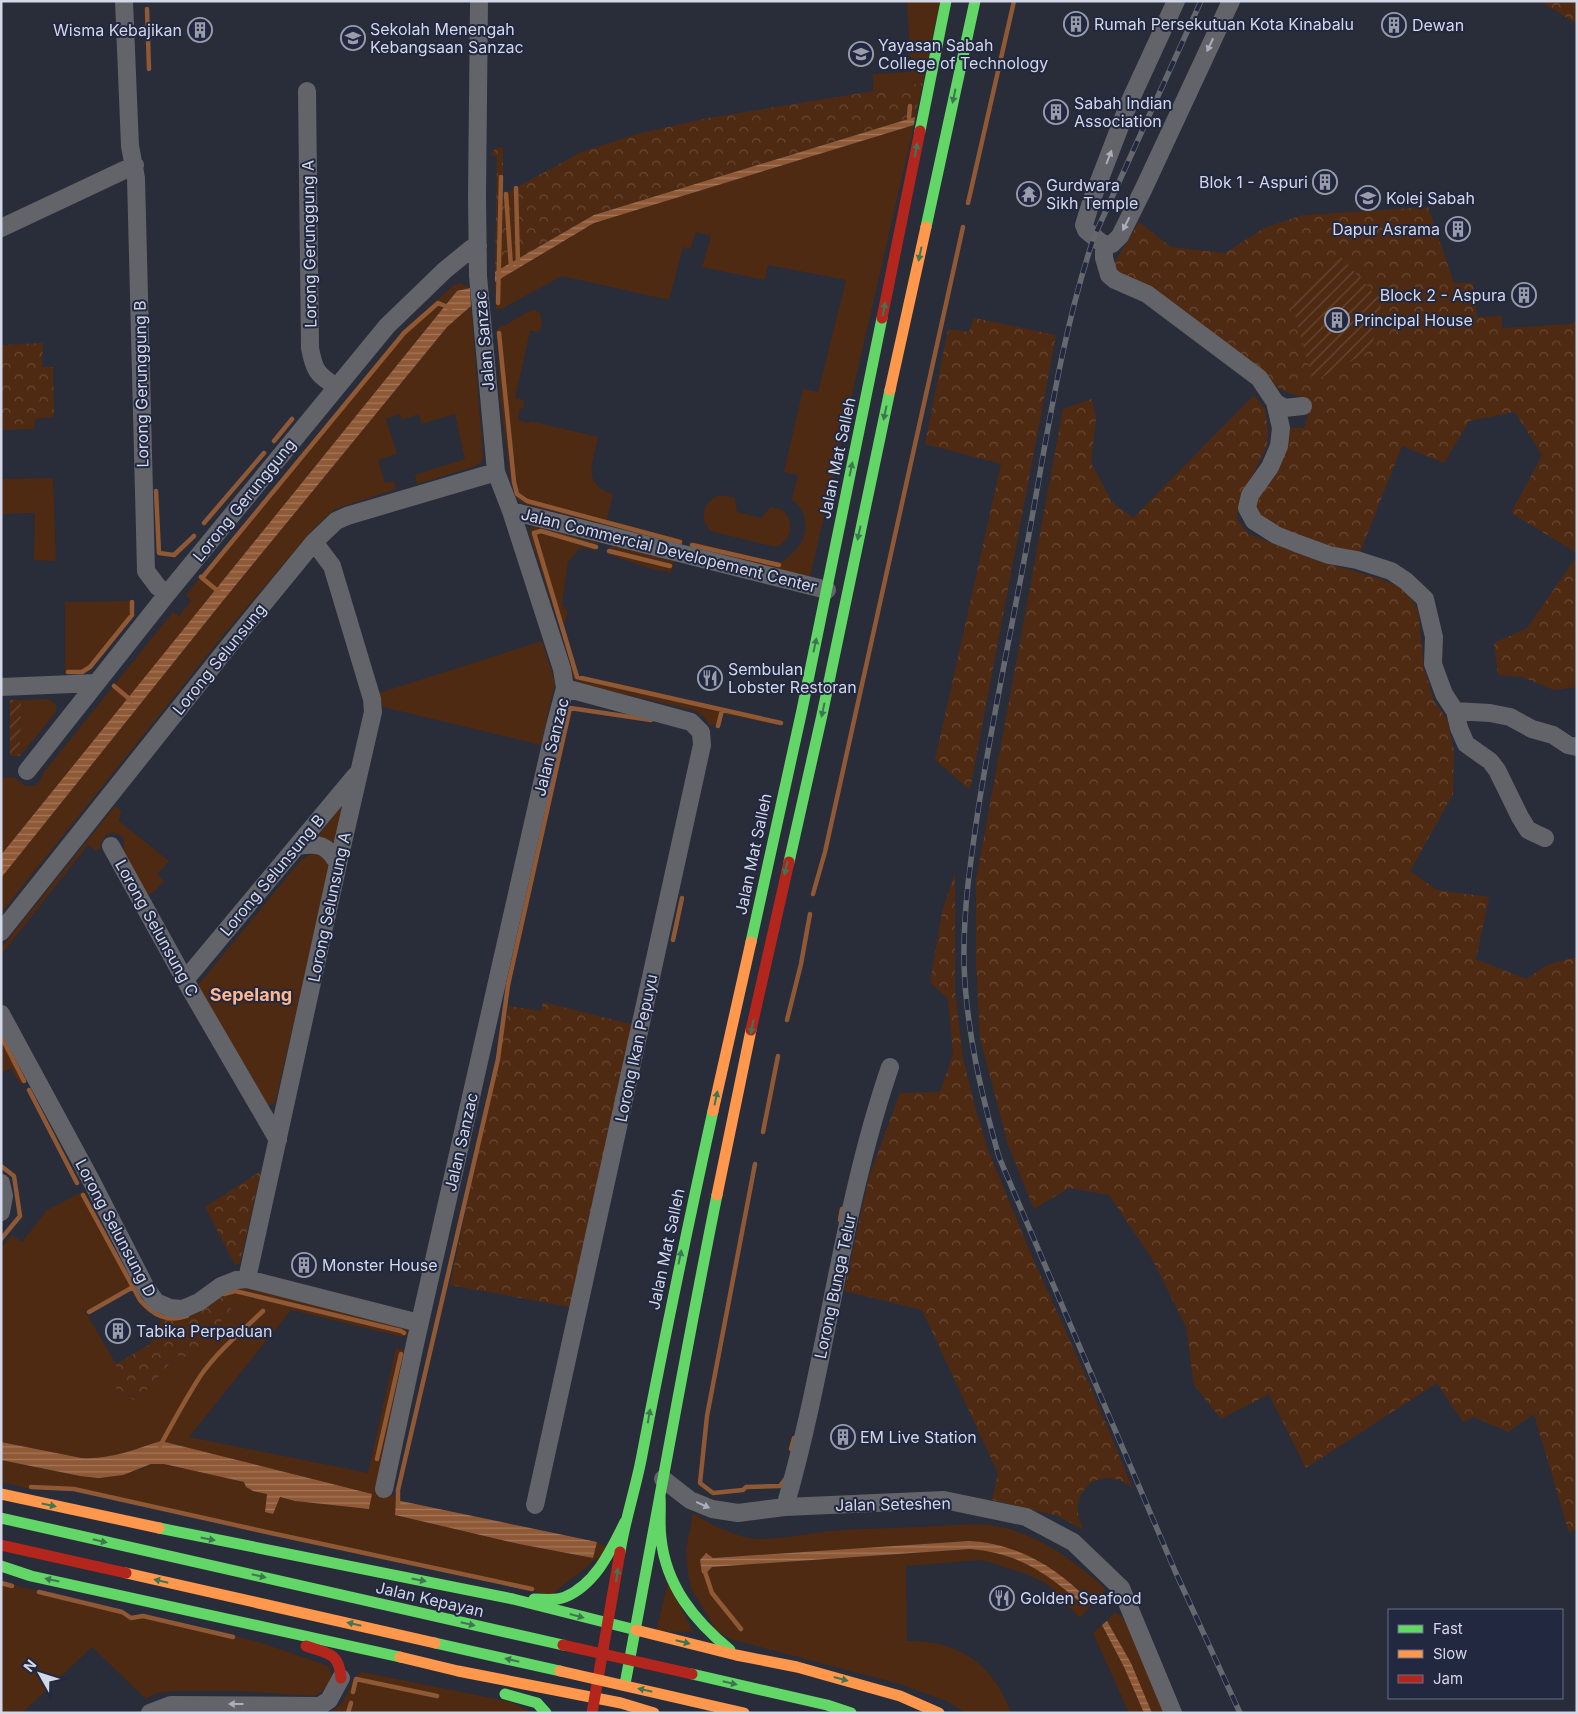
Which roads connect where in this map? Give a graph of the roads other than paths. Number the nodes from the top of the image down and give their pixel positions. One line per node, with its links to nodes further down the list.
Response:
1 (124, 1): 8 (street, Lorong Gerunggung B)
2 (479, 1): 11 (street, Jalan Sanzac)
3 (946, 1): 18 (main road, Jalan Mat Salleh, one-way to 3)
4 (975, 1): 40 (main road, one-way to 40)
5 (1176, 1): 10 (street, one-way to 5)
6 (1231, 1): 10 (street, one-way to 10)
7 (307, 91): 12 (street, Lorong Gerunggung A)
8 (135, 165): 9 (street); 19 (street, Lorong Gerunggung B)
9 (1, 228)
10 (1104, 245): 13 (street)
11 (478, 246): 12 (street, Lorong Gerunggung); 15 (street, Jalan Sanzac)
12 (337, 387): 19 (street, Lorong Gerunggung)
13 (1274, 402): 14 (street); 23 (street)
14 (1303, 406)
15 (496, 472): 16 (street, Jalan Sanzac); 17 (street, Lorong Selunsung)
16 (511, 510): 18 (street, Jalan Commercial Developement Center); 22 (street, Jalan Sanzac)
17 (314, 542): 26 (street, Lorong Selunsung A); 31 (street, Lorong Selunsung)
18 (826, 590): 46 (main road, Jalan Mat Salleh, one-way to 18)
19 (167, 594): 20 (street, Lorong Gerunggung)
20 (96, 682): 21 (street); 25 (street, Lorong Gerunggung)
21 (1, 687)
22 (565, 688): 39 (street, Jalan Sanzac); 43 (street, Lorong Ikan Pepuyu)
23 (1455, 711): 24 (street); 27 (street)
24 (1577, 747)
25 (27, 771)
26 (359, 771): 29 (street, Lorong Selunsung B); 30 (street, Lorong Selunsung A)
27 (1545, 838)
28 (111, 846): 32 (street, Lorong Selunsung C)
29 (297, 846): 30 (street); 32 (street, Lorong Selunsung B)
30 (338, 864): 35 (street, Lorong Selunsung A)
31 (1, 932)
32 (185, 980): 35 (street, Lorong Selunsung C)
33 (1, 1014): 38 (street, Lorong Selunsung D)
34 (890, 1067): 44 (street, Lorong Bunga Telur)
35 (278, 1140): 38 (street, Lorong Selunsung A)
36 (1, 1184): 37 (street)
37 (1, 1212)
38 (247, 1279): 39 (street, Lorong Selunsung D)
39 (420, 1324): 41 (street, Jalan Sanzac)
40 (661, 1487): 44 (street, Jalan Seteshen, one-way to 44); 51 (main road); 53 (main road)
41 (384, 1489)
42 (1, 1494): 49 (main road, one-way to 49)
43 (535, 1505)
44 (785, 1507): 69 (street, Jalan Seteshen)
45 (1, 1518): 67 (main road, Jalan Kepayan, one-way to 67, bridge)
46 (625, 1522): 49 (main road); 50 (main road, Jalan Mat Salleh, one-way to 46)
47 (1, 1545): 66 (main road, one-way to 47, bridge)
48 (1, 1566): 52 (main road, one-way to 48)
49 (513, 1599): 50 (main road, one-way to 50)
50 (607, 1623): 51 (main road); 60 (main road, Jalan Mat Salleh)
51 (636, 1629): 53 (main road, one-way to 53); 61 (main road)
52 (286, 1632): 54 (main road); 57 (main road)
53 (736, 1655): 68 (main road, one-way to 68)
54 (398, 1656): 55 (main road); 56 (main road)
55 (371, 1663)
56 (458, 1671): 58 (main road); 60 (main road)
57 (347, 1672): 62 (street, one-way to 62)
58 (472, 1686)
59 (491, 1691): 63 (main road)
60 (595, 1698): 61 (main road); 64 (main road, Jalan Mat Salleh)
61 (620, 1708): 65 (main road)
62 (150, 1713)
63 (546, 1713)
64 (592, 1713)
65 (654, 1713)
66 (744, 1713)
67 (851, 1713)
68 (939, 1713)
69 (1173, 1713)

